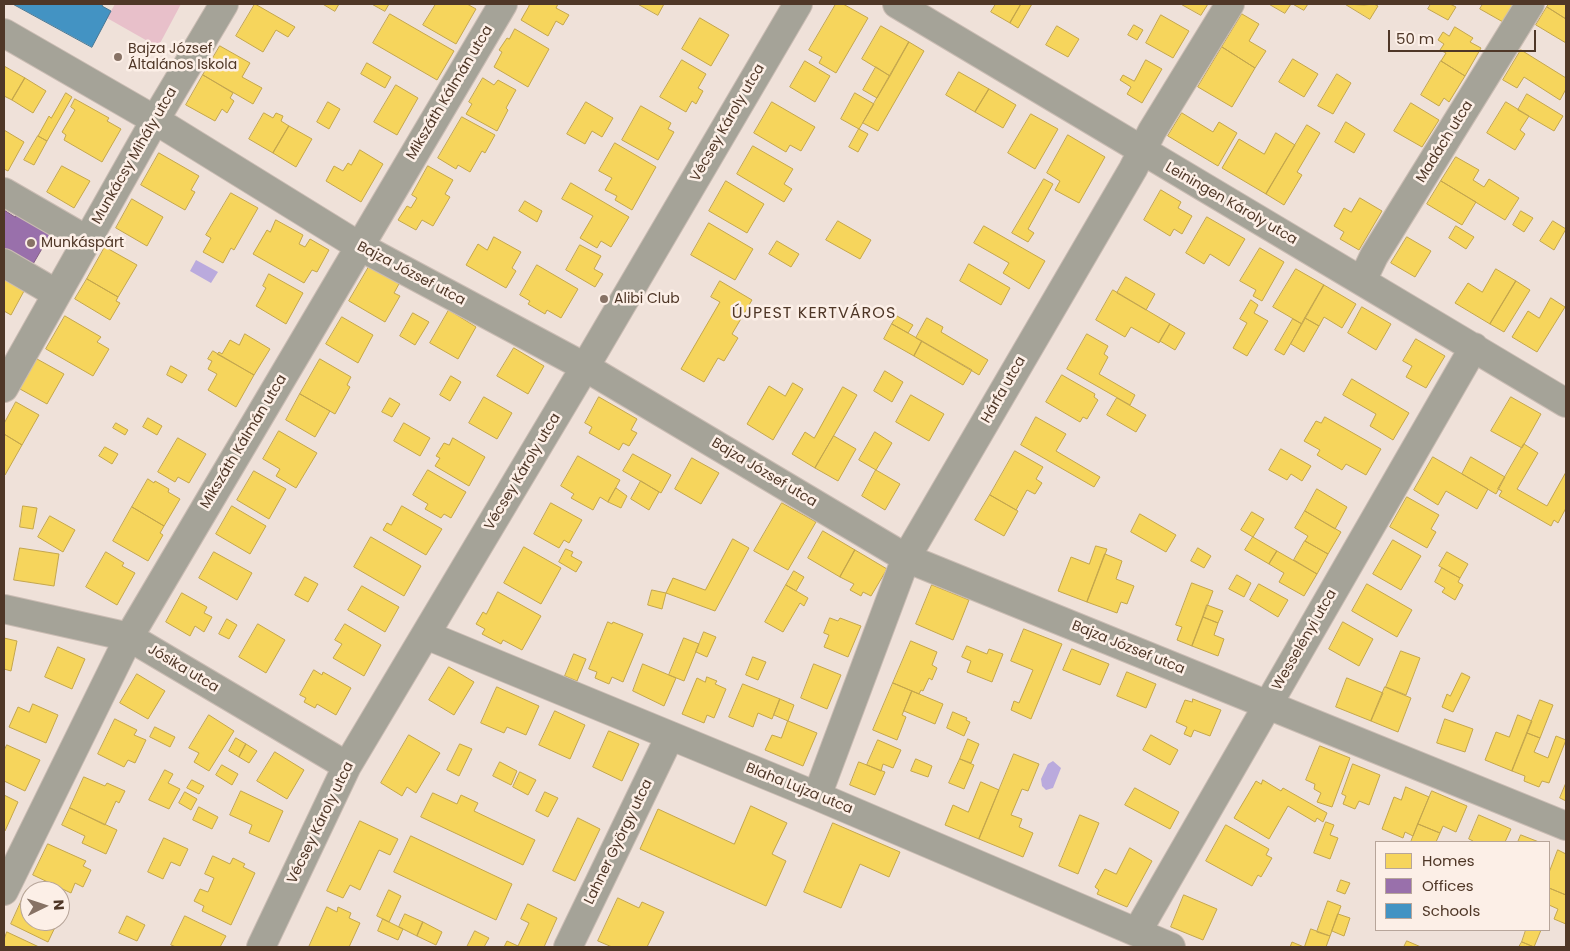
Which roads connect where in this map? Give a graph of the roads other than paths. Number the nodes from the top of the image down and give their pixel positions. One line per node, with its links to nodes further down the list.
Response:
1 (224, 4): 8 (street, Munkácsy Mihály utca)
2 (502, 4): 12 (street, Mikszáth Kálmán utca)
3 (798, 4): 17 (street, Vécsey Károly utca)
4 (897, 4): 9 (street, Leiningen Károly utca)
5 (1230, 4): 9 (street, Hárfa utca)
6 (1530, 4): 14 (street, Madách utca)
7 (4, 33): 8 (street, Bajza József utca)
8 (155, 120): 11 (street, Munkácsy Mihály utca); 12 (street, Bajza József utca)
9 (1143, 152): 14 (street, Leiningen Károly utca); 20 (street, Hárfa utca)
10 (4, 192): 11 (street)
11 (87, 240): 15 (street, Munkácsy Mihály utca)
12 (359, 246): 17 (street, Bajza József utca); 23 (street, Mikszáth Kálmán utca)
13 (4, 263): 15 (street)
14 (1362, 281): 16 (street, Leiningen Károly utca)
15 (57, 294): 18 (street, Munkácsy Mihály utca)
16 (1474, 347): 19 (street, Leiningen Károly utca); 24 (street, Wesselényi utca)
17 (585, 367): 20 (street, Bajza József utca); 22 (street, Vécsey Károly utca)
18 (4, 388)
19 (1566, 403)
20 (906, 558): 24 (street, Bajza József utca); 27 (street, Hárfa utca)
21 (4, 609): 23 (street, Jósika utca)
22 (426, 635): 25 (street, Blaha Lujza utca); 26 (street, Vécsey Károly utca)
23 (130, 637): 26 (street, Jósika utca); 29 (street, Mikszáth Kálmán utca)
24 (1268, 705): 28 (street, Bajza József utca); 30 (street, Wesselényi utca)
25 (670, 736): 27 (street, Blaha Lujza utca); 32 (street, Lahner György utca)
26 (347, 766): 31 (street, Vécsey Károly utca)
27 (817, 796): 30 (street, Blaha Lujza utca)
28 (1566, 826)
29 (4, 891)
30 (1136, 932): 33 (street, Blaha Lujza utca)
31 (261, 947)
32 (568, 947)
33 (1171, 947)

